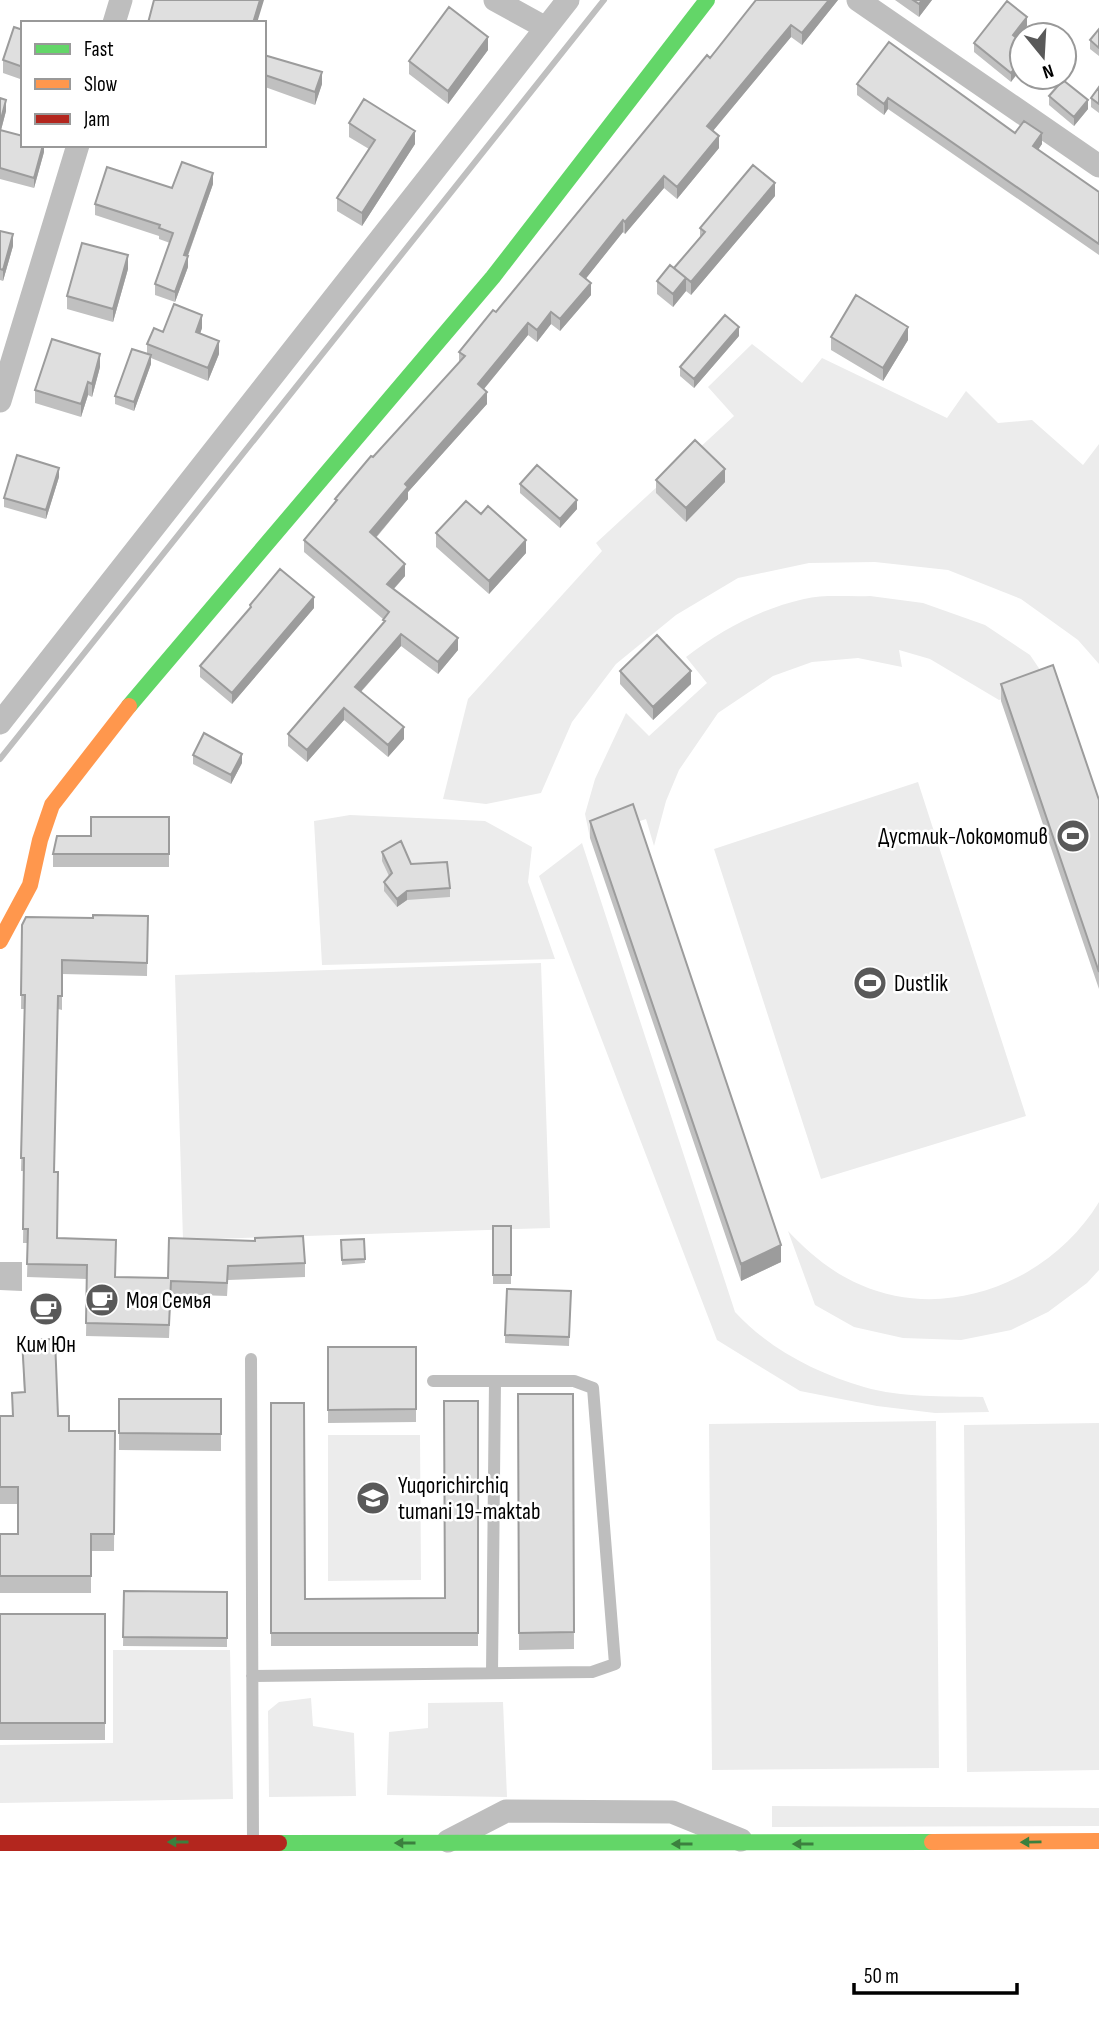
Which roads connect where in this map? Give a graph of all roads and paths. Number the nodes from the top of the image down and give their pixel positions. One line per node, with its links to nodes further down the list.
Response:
1 (121, 0): 6 (street)
2 (495, 0): 7 (street)
3 (568, 0): 7 (street)
4 (707, 0): 12 (main road)
5 (858, 0): 9 (street)
6 (115, 21)
7 (546, 28): 11 (street)
8 (77, 147): 10 (street)
9 (1099, 166)
10 (0, 401)
11 (0, 723)
12 (0, 941)
13 (251, 1359): 17 (lane)
14 (433, 1381): 15 (lane)
15 (495, 1381): 16 (lane); 16 (lane)
16 (492, 1673): 17 (lane)
17 (252, 1676): 19 (lane)
18 (1099, 1841): 22 (main road, one-way to 22)
19 (253, 1842): 20 (main road, one-way to 20); 21 (main road, one-way to 19)
20 (0, 1843)
21 (443, 1843): 22 (main road, one-way to 21); 22 (street)
22 (750, 1844)
23 (0, 1857): 24 (main road)
24 (346, 1859)

